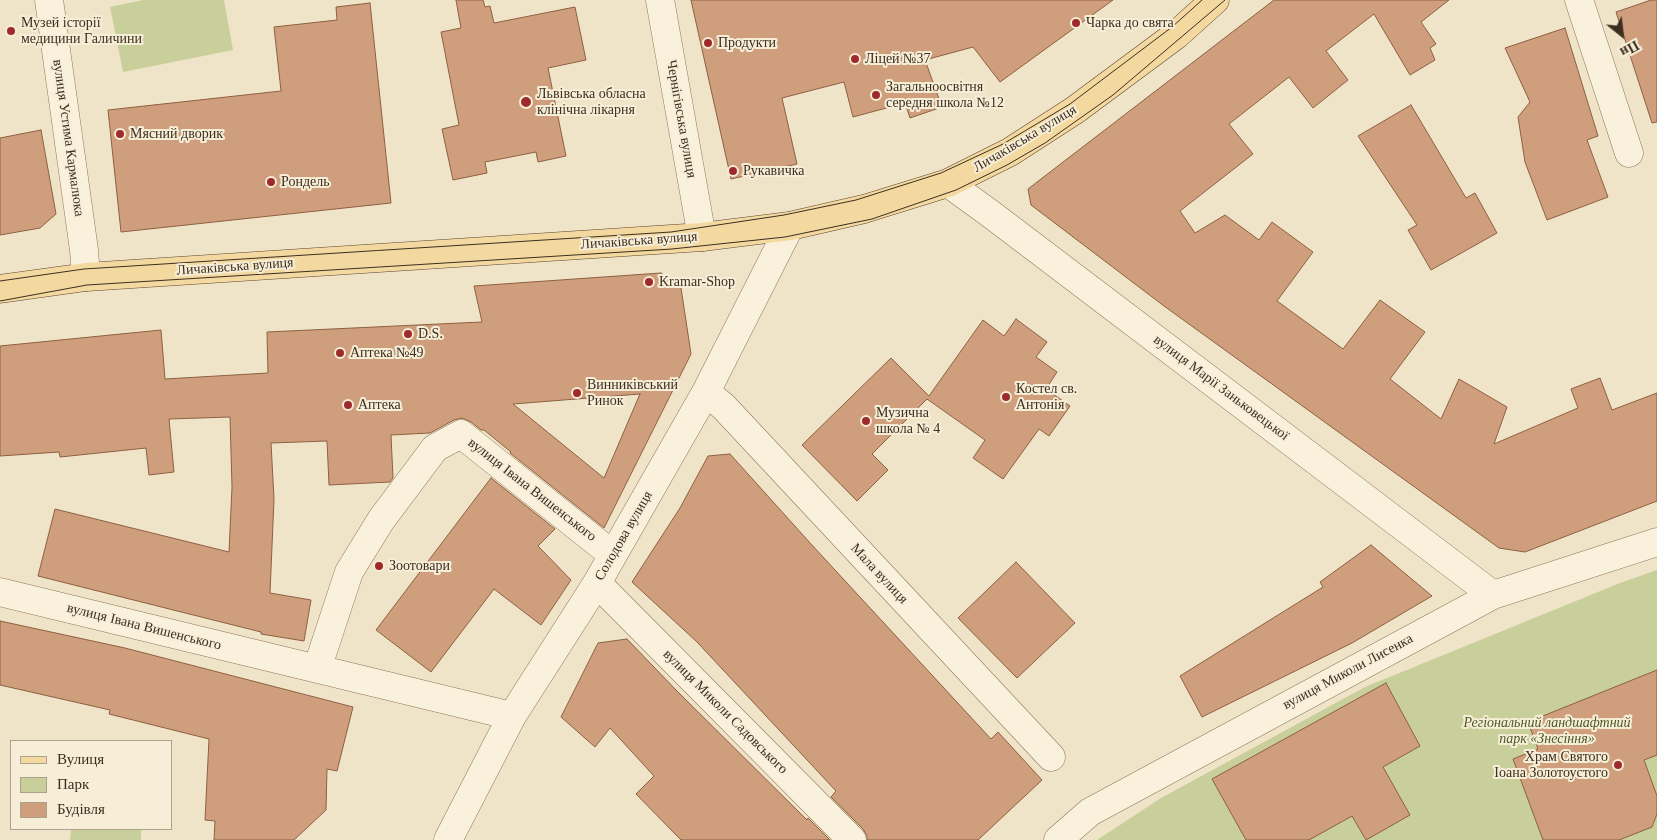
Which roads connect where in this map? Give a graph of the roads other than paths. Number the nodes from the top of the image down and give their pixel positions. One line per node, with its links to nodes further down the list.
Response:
1 (49, 0): 9 (street, вулиця Устима Кармалюка)
2 (660, 0): 8 (street, Чернігівська вулиця)
3 (1216, 0): 6 (main road, Личаківська вулиця)
4 (1579, 0): 5 (street)
5 (1629, 153)
6 (948, 183): 7 (main road, Личаківська вулиця); 16 (street, вулиця Марії Заньковецької)
7 (790, 226): 8 (main road, Личаківська вулиця); 11 (street, Солодова вулиця)
8 (702, 237): 9 (main road, Личаківська вулиця)
9 (86, 277): 10 (main road, Личаківська вулиця)
10 (0, 288)
11 (706, 392): 13 (street, Солодова вулиця); 19 (street, Мала вулиця)
12 (1657, 542): 16 (street, вулиця Миколи Лисенка)
13 (613, 554): 14 (street, Солодова вулиця); 17 (street, вулиця Івана Вишенського)
14 (597, 583): 18 (street, Солодова вулиця); 21 (street, вулиця Миколи Садовського)
15 (0, 592): 17 (street, вулиця Івана Вишенського)
16 (1492, 595): 22 (street, вулиця Миколи Лисенка)
17 (317, 669): 18 (street, вулиця Івана Вишенського)
18 (512, 716): 20 (street, Солодова вулиця)
19 (1051, 757)
20 (448, 840)
21 (852, 840)
22 (1058, 840)

